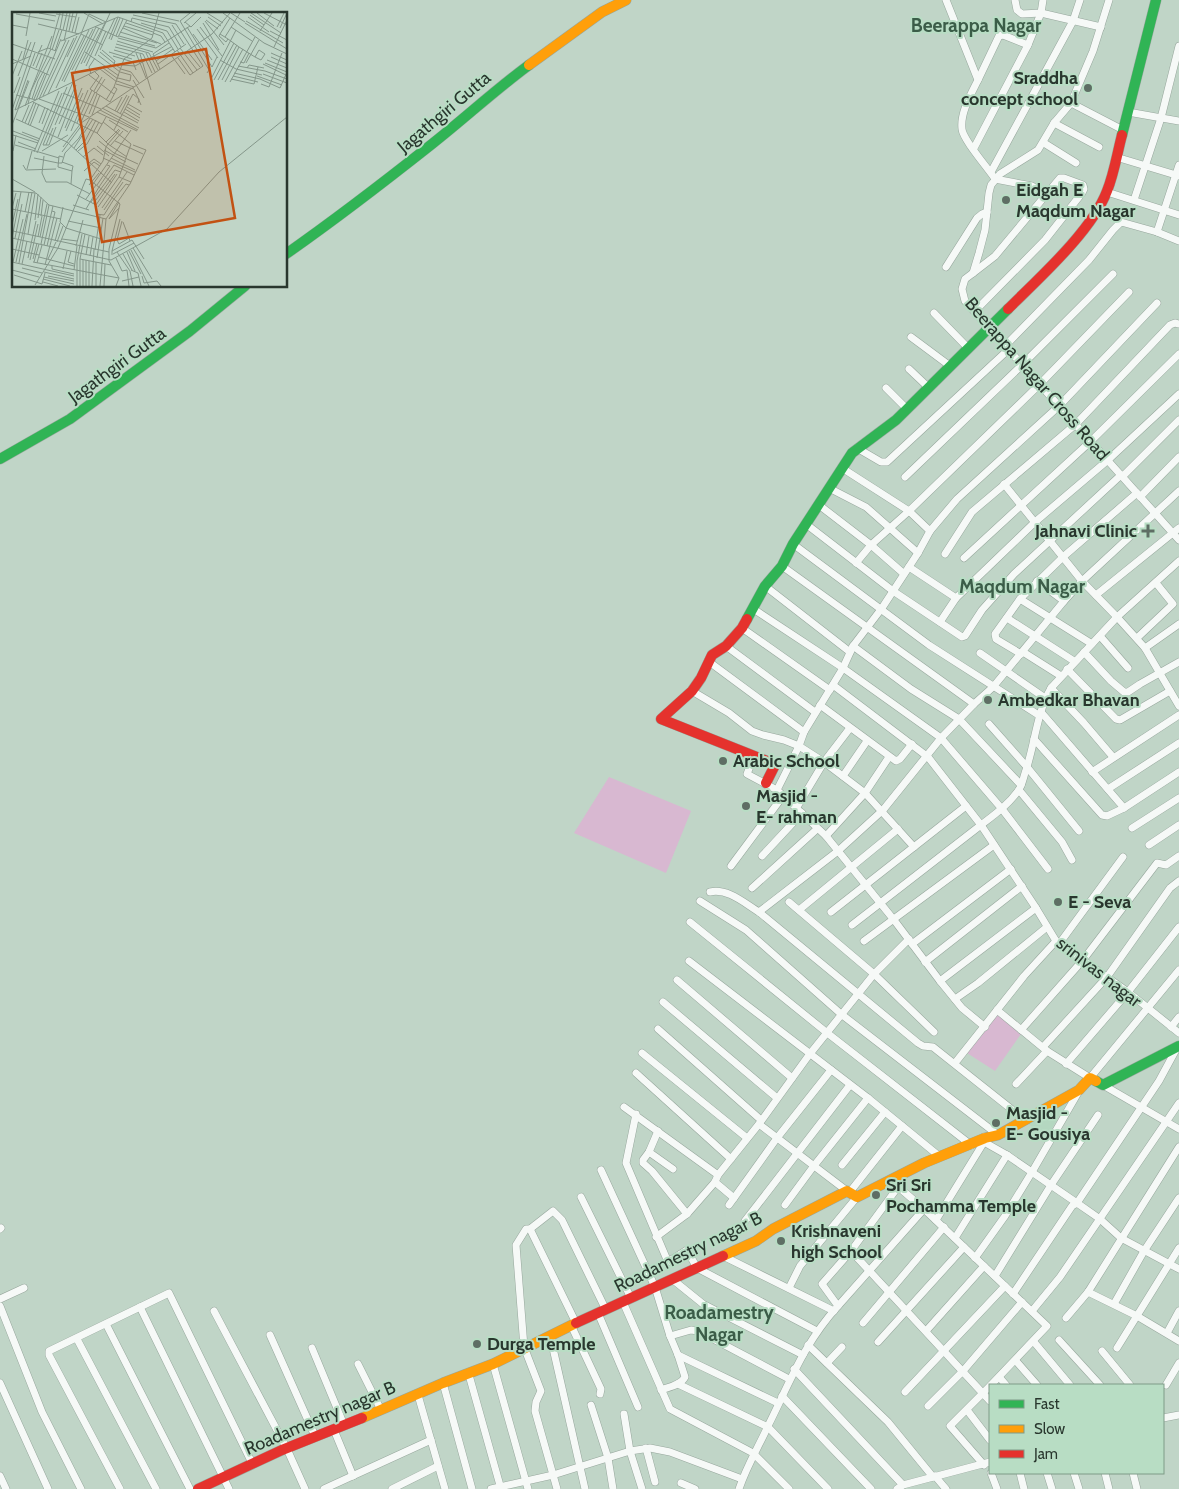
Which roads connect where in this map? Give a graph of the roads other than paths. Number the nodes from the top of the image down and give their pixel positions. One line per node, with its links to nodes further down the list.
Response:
1 (626, 0): 37 (street, Jagathgiri Gutta)
2 (946, 0): 13 (street)
3 (1015, 0): 8 (street)
4 (1043, 0): 8 (street)
5 (1080, 0): 9 (street, Beerappa Nagar Cross Road)
6 (1109, 0): 10 (street)
7 (1156, 0): 15 (street)
8 (1041, 13): 9 (street); 11 (street)
9 (1073, 21): 10 (street); 27 (street, Beerappa Nagar Cross Road)
10 (1101, 28): 14 (street)
11 (1028, 45): 13 (street); 22 (street)
12 (1179, 46): 16 (street)
13 (978, 80): 22 (street)
14 (1071, 103): 18 (street); 19 (street)
15 (1128, 112): 16 (street); 19 (street)
16 (1161, 118): 17 (street); 26 (street)
17 (1179, 121)
18 (1054, 123): 20 (street); 21 (street)
19 (1123, 130): 23 (street)
20 (1044, 143): 24 (street); 27 (street)
21 (1099, 147)
22 (974, 148): 27 (street)
23 (1116, 157): 26 (street); 29 (street)
24 (1076, 163)
25 (1179, 164): 28 (street)
26 (1145, 165): 28 (street); 31 (street)
27 (993, 176): 30 (street); 33 (street, Beerappa Nagar Cross Road)
28 (1178, 176): 32 (street)
29 (1107, 192): 31 (street); 47 (street)
30 (1046, 194): 39 (street); 44 (street)
31 (1134, 200): 32 (street)
32 (1165, 210): 34 (street); 35 (street)
33 (987, 212): 38 (street); 39 (street, Beerappa Nagar Cross Road)
34 (1179, 215)
35 (1157, 232): 36 (street); 49 (street)
36 (1179, 241)
37 (288, 253)
38 (946, 267)
39 (973, 273): 44 (street, Beerappa Nagar Cross Road)
40 (1113, 274): 52 (street)
41 (243, 288): 66 (street, Jagathgiri Gutta)
42 (1129, 292): 55 (street)
43 (1157, 303): 59 (street)
44 (975, 311): 47 (street, Beerappa Nagar Cross Road)
45 (934, 313): 50 (street)
46 (1179, 324): 62 (street)
47 (989, 327): 49 (street, Beerappa Nagar Cross Road); 50 (street)
48 (911, 337): 53 (street)
49 (1007, 347): 52 (street, Beerappa Nagar Cross Road); 64 (street)
50 (968, 348): 53 (street)
51 (1179, 354): 63 (street)
52 (1023, 364): 55 (street, Beerappa Nagar Cross Road); 70 (street)
53 (950, 366): 57 (street)
54 (909, 369): 57 (street)
55 (1040, 384): 59 (street, Beerappa Nagar Cross Road); 77 (street)
56 (886, 388): 60 (street)
57 (928, 388): 60 (street)
58 (1179, 394): 67 (street)
59 (1060, 406): 62 (street, Beerappa Nagar Cross Road); 83 (street)
60 (907, 409): 64 (street)
61 (1179, 420): 69 (street)
62 (1076, 424): 63 (street, Beerappa Nagar Cross Road); 71 (street)
63 (1091, 441): 67 (street, Beerappa Nagar Cross Road); 75 (street)
64 (857, 448): 68 (street)
65 (1179, 457): 74 (street)
66 (0, 459)
67 (1108, 460): 69 (street, Beerappa Nagar Cross Road); 79 (street)
68 (842, 468): 72 (street); 77 (street)
69 (1122, 476): 74 (street, Beerappa Nagar Cross Road); 86 (street)
70 (906, 477)
71 (1004, 484): 75 (street); 90 (street)
72 (829, 488): 76 (street); 81 (street)
73 (1179, 491): 78 (street)
74 (1139, 495): 78 (street, Beerappa Nagar Cross Road); 91 (street)
75 (1022, 504): 79 (street); 92 (street)
76 (819, 505): 80 (street); 88 (street)
77 (909, 511): 81 (street); 83 (street)
78 (1155, 513): 84 (street, Beerappa Nagar Cross Road); 98 (street)
79 (1035, 522): 86 (street); 103 (street)
80 (806, 524): 87 (street); 94 (street)
81 (889, 527): 88 (street); 89 (street)
82 (1179, 528): 84 (street)
83 (930, 531): 89 (street)
84 (1172, 533): 85 (street, Beerappa Nagar Cross Road); 102 (street)
85 (1179, 540)
86 (1051, 541): 91 (street); 112 (street)
87 (793, 544): 95 (street); 108 (street)
88 (871, 545): 94 (street); 96 (street)
89 (918, 553): 96 (street)
90 (945, 554)
91 (1063, 557): 97 (street); 98 (street)
92 (964, 558)
93 (1179, 561): 99 (street)
94 (856, 563): 101 (street)
95 (782, 566): 100 (street); 114 (street)
96 (906, 570): 101 (street); 103 (street)
97 (1038, 581): 104 (street); 105 (street)
98 (1082, 581): 102 (street); 105 (street)
99 (1156, 583): 106 (street); 109 (street)
100 (765, 586): 107 (street); 122 (street)
101 (893, 591): 108 (street); 112 (street)
102 (1096, 595): 109 (street)
103 (956, 598): 112 (street)
104 (1020, 599): 110 (street); 111 (street)
105 (1064, 601): 111 (street)
106 (1176, 602): 118 (street)
107 (752, 608): 115 (street); 129 (street)
108 (882, 608): 114 (street); 135 (street)
109 (1118, 617): 116 (street); 118 (street)
110 (1007, 618): 117 (street); 125 (street)
111 (1050, 619): 117 (street); 119 (street)
112 (940, 622)
113 (1179, 624): 121 (street)
114 (866, 626): 122 (street); 141 (street)
115 (742, 628): 120 (street); 136 (street, srinivas nagar)
116 (1100, 636): 119 (street); 130 (street)
117 (1036, 637): 125 (street); 127 (street)
118 (1136, 638): 121 (street)
119 (1092, 644): 123 (street)
120 (726, 646): 126 (street); 144 (street)
121 (1145, 648): 133 (street)
122 (852, 649): 129 (street); 147 (street)
123 (1084, 652): 127 (street); 133 (street)
124 (980, 653): 132 (street)
125 (1022, 653): 132 (street); 134 (street)
126 (708, 661): 138 (street); 150 (street)
127 (1074, 661): 131 (street)
128 (1179, 662): 133 (street)
129 (844, 668): 136 (street); 151 (street)
130 (1128, 668)
131 (1067, 669): 134 (street); 139 (street)
132 (1006, 670): 135 (street); 140 (street)
133 (1160, 673): 139 (street)
134 (1061, 676): 137 (street)
135 (993, 687): 141 (street); 145 (street)
136 (832, 688): 142 (street); 155 (street, srinivas nagar)
137 (1051, 688): 140 (street); 160 (street)
138 (692, 691): 156 (street); 157 (street)
139 (1174, 694): 143 (street)
140 (1045, 698): 145 (street)
141 (974, 704): 147 (street)
142 (820, 705): 144 (street); 149 (street)
143 (1179, 706)
144 (815, 712): 150 (street)
145 (1040, 714): 152 (street); 163 (street)
146 (1179, 715): 160 (street)
147 (959, 719): 151 (street); 167 (street)
148 (989, 724): 162 (street)
149 (850, 728): 153 (street); 161 (street)
150 (804, 732): 156 (street)
151 (941, 738): 159 (street); 175 (street)
152 (1034, 739): 162 (street); 174 (street)
153 (867, 741): 158 (street); 165 (street)
154 (1179, 743): 168 (street)
155 (912, 744): 158 (street); 159 (street, srinivas nagar)
156 (799, 746): 161 (street); 169 (street)
157 (754, 756): 166 (street); 166 (street)
158 (889, 757): 170 (street)
159 (928, 757): 173 (street, srinivas nagar); 177 (street)
160 (1113, 757): 163 (street)
161 (824, 762): 165 (street); 176 (street)
162 (1027, 767): 167 (street); 183 (street)
163 (1092, 772): 168 (street)
164 (1179, 772): 174 (street)
165 (843, 776): 170 (street)
166 (766, 783): 169 (street)
167 (1020, 788): 175 (street); 192 (street)
168 (1108, 789): 174 (street)
169 (777, 790): 171 (street)
170 (865, 793): 177 (street); 184 (street)
171 (783, 796): 176 (street); 193 (street)
172 (1179, 798): 180 (street)
173 (966, 806): 178 (street, srinivas nagar); 187 (street)
174 (1124, 808)
175 (1002, 809): 178 (street); 196 (street)
176 (799, 810): 181 (street); 189 (street)
177 (883, 810): 182 (street); 188 (street)
178 (981, 825): 185 (street, srinivas nagar); 204 (street)
179 (1179, 825): 186 (street)
180 (1132, 828)
181 (817, 829): 184 (street); 200 (street)
182 (898, 829): 187 (street); 194 (street)
183 (1079, 831)
184 (826, 836): 188 (street)
185 (994, 845): 195 (street, srinivas nagar); 209 (street)
186 (1148, 845)
187 (914, 847): 198 (street)
188 (838, 851): 194 (street); 207 (street)
189 (762, 856)
190 (1179, 856): 217 (street)
191 (1123, 857): 216 (street)
192 (1072, 860)
193 (731, 866)
194 (851, 868): 198 (street); 206 (street)
195 (1011, 869): 199 (street, srinivas nagar); 215 (street)
196 (1048, 869)
197 (1179, 881): 222 (street)
198 (865, 884): 204 (street); 208 (street)
199 (1022, 886): 205 (street, srinivas nagar); 219 (street)
200 (752, 888)
201 (710, 892): 207 (street)
202 (700, 900): 231 (street)
203 (789, 902): 206 (street)
204 (880, 902): 209 (street); 211 (street)
205 (1036, 908): 213 (street, srinivas nagar); 224 (street)
206 (800, 910): 221 (street)
207 (759, 912): 226 (street)
208 (831, 912)
209 (894, 920): 214 (street); 215 (street)
210 (690, 922): 237 (street)
211 (852, 925)
212 (1179, 926): 225 (street)
213 (1047, 927): 216 (street, srinivas nagar); 227 (street)
214 (864, 941)
215 (911, 942): 219 (street); 221 (street)
216 (1057, 942): 217 (street, srinivas nagar); 230 (street)
217 (1083, 960): 222 (street, srinivas nagar); 236 (street)
218 (689, 961): 243 (street)
219 (925, 962): 224 (street)
220 (1179, 970): 229 (street)
221 (874, 974): 226 (street); 238 (street)
222 (1107, 977): 225 (street, srinivas nagar); 241 (street)
223 (678, 980): 248 (street)
224 (940, 981): 227 (street)
225 (1128, 992): 229 (street, srinivas nagar); 245 (street)
226 (858, 994): 231 (street); 244 (street)
227 (955, 999): 233 (street)
228 (663, 1002): 254 (street)
229 (1148, 1009): 234 (street, srinivas nagar); 249 (street)
230 (997, 1010): 233 (street); 236 (street)
231 (842, 1014): 237 (street); 268 (street)
232 (1179, 1017): 234 (street)
233 (985, 1027): 244 (street)
234 (1171, 1028): 239 (street, srinivas nagar)
235 (658, 1029): 263 (street)
236 (1022, 1030): 241 (street)
237 (826, 1032): 243 (street); 272 (street)
238 (934, 1032)
239 (1179, 1033)
240 (1179, 1046): 252 (street); 258 (street)
241 (1045, 1049): 245 (street); 250 (street)
242 (642, 1053): 269 (street)
243 (809, 1055): 246 (street); 248 (street)
244 (955, 1063): 262 (street)
245 (1066, 1064): 249 (street)
246 (831, 1070): 251 (street); 270 (street)
247 (636, 1073): 278 (street)
248 (792, 1078): 254 (street)
249 (1090, 1078): 252 (street); 253 (street, Roadamestry nagar B)
250 (1016, 1084)
251 (850, 1085): 255 (street); 275 (street)
252 (1103, 1085): 258 (street)
253 (1079, 1090): 262 (street, Roadamestry nagar B); 283 (street)
254 (777, 1098): 263 (street)
255 (868, 1098): 259 (street); 280 (street)
256 (1179, 1103): 264 (street)
257 (624, 1107): 260 (street)
258 (1142, 1107): 264 (street); 291 (street)
259 (886, 1112): 265 (street); 279 (street)
260 (636, 1114): 267 (street); 300 (street)
261 (1098, 1115): 286 (street)
262 (1025, 1120): 268 (street, Roadamestry nagar B)
263 (760, 1122): 269 (street); 270 (street)
264 (1166, 1122): 266 (street); 295 (street)
265 (902, 1126): 277 (street); 288 (street)
266 (1179, 1129)
267 (658, 1131): 274 (street); 285 (street)
268 (998, 1135): 271 (street, Roadamestry nagar B)
269 (747, 1138): 278 (street)
270 (777, 1138): 275 (street); 285 (street)
271 (984, 1140): 272 (street, Roadamestry nagar B); 276 (street); 296 (street)
272 (971, 1145): 277 (street, Roadamestry nagar B)
273 (1179, 1147): 302 (street)
274 (649, 1152): 281 (street); 294 (street)
275 (797, 1153): 280 (street); 297 (street)
276 (1007, 1155): 283 (street); 301 (street)
277 (938, 1156): 284 (street, Roadamestry nagar B)
278 (731, 1159): 285 (street)
279 (842, 1165)
280 (813, 1167): 288 (street); 292 (street)
281 (673, 1169)
282 (601, 1170): 317 (street)
283 (1032, 1172): 286 (street); 308 (street)
284 (889, 1178): 287 (street); 288 (street, Roadamestry nagar B)
285 (716, 1179): 294 (street)
286 (1051, 1185): 291 (street); 314 (street)
287 (898, 1186): 293 (street); 305 (street)
288 (851, 1193): 307 (street, Roadamestry nagar B); 319 (street)
289 (581, 1197): 324 (street)
290 (1179, 1198): 306 (street)
291 (1077, 1203): 295 (street); 322 (street)
292 (785, 1205)
293 (924, 1209): 296 (street); 313 (street)
294 (688, 1214): 300 (street)
295 (1100, 1219): 302 (street); 334 (street)
296 (936, 1220): 298 (street)
297 (745, 1222)
298 (944, 1228): 301 (street); 320 (street)
299 (530, 1229): 330 (street); 339 (street); 352 (street)
300 (656, 1237): 311 (street)
301 (955, 1238): 303 (street)
302 (1122, 1238): 306 (street); 321 (street)
303 (964, 1247): 308 (street); 331 (street)
304 (1179, 1248): 309 (street)
305 (851, 1251): 313 (street); 329 (street)
306 (1144, 1251): 309 (street); 326 (street)
307 (723, 1256): 311 (street, Roadamestry nagar B); 319 (street)
308 (975, 1258): 310 (street)
309 (1169, 1264): 312 (street); 335 (street)
310 (984, 1266): 314 (street); 341 (street)
311 (697, 1268): 315 (street, Roadamestry nagar B); 340 (street)
312 (1179, 1269)
313 (870, 1271): 320 (street); 329 (street)
314 (995, 1276): 316 (street)
315 (672, 1280): 317 (street, Roadamestry nagar B); 359 (street)
316 (1005, 1286): 322 (street); 356 (street)
317 (655, 1287): 324 (street, Roadamestry nagar B); 345 (street)
318 (24, 1288): 323 (street)
319 (789, 1288): 329 (street)
320 (890, 1292): 331 (street); 337 (street)
321 (1088, 1292): 326 (street); 336 (street)
322 (1013, 1294): 325 (street)
323 (0, 1299)
324 (627, 1300): 330 (street, Roadamestry nagar B); 381 (street)
325 (1022, 1302): 334 (street); 366 (street)
326 (1114, 1304): 335 (street)
327 (0, 1306): 431 (street)
328 (140, 1307): 338 (street); 407 (street); 421 (street)
329 (836, 1308): 340 (street)
330 (602, 1311): 339 (street, Roadamestry nagar B); 389 (street)
331 (907, 1311): 341 (street); 349 (street)
332 (1179, 1311): 342 (street)
333 (214, 1312): 403 (street)
334 (1032, 1312): 350 (street)
335 (1137, 1316): 342 (street); 355 (street)
336 (1066, 1318)
337 (863, 1323)
338 (106, 1324): 346 (street); 434 (street)
339 (574, 1324): 344 (street, Roadamestry nagar B); 384 (street)
340 (816, 1331): 351 (street)
341 (926, 1331): 356 (street)
342 (1167, 1333): 348 (street)
343 (270, 1334): 399 (street)
344 (550, 1335): 352 (street, Roadamestry nagar B); 409 (street)
345 (670, 1336): 358 (street); 369 (street)
346 (76, 1339): 432 (street); 433 (street)
347 (1059, 1340): 377 (street)
348 (1179, 1341)
349 (878, 1342)
350 (1034, 1342): 360 (street); 376 (street)
351 (808, 1345): 359 (street); 361 (street)
352 (524, 1347): 364 (street, Roadamestry nagar B); 417 (street)
353 (842, 1347): 361 (street)
354 (312, 1348): 396 (street)
355 (1118, 1348)
356 (944, 1351): 366 (street); 382 (street)
357 (1102, 1351): 378 (street)
358 (678, 1355): 372 (street); 387 (street)
359 (803, 1355): 365 (street)
360 (1016, 1361): 368 (street); 375 (street)
361 (828, 1363): 420 (street)
362 (1179, 1363): 379 (street)
363 (358, 1364): 391 (street)
364 (493, 1364): 367 (street, Roadamestry nagar B); 423 (street)
365 (794, 1369): 369 (street); 426 (street)
366 (963, 1371): 383 (street); 390 (street)
367 (469, 1375): 371 (street, Roadamestry nagar B); 427 (street)
368 (1000, 1378): 373 (street); 374 (street)
369 (790, 1379): 387 (street)
370 (0, 1383): 430 (street)
371 (443, 1383): 385 (street, Roadamestry nagar B); 441 (street)
372 (678, 1384): 381 (street); 397 (street)
373 (993, 1384)
374 (1005, 1384)
375 (1036, 1384)
376 (1069, 1384)
377 (1099, 1384)
378 (1129, 1384)
379 (1166, 1385)
380 (989, 1388): 383 (street)
381 (661, 1390): 405 (street)
382 (905, 1392)
383 (983, 1393): 386 (street); 392 (street)
384 (600, 1394)
385 (418, 1395): 391 (street, Roadamestry nagar B); 401 (street)
386 (989, 1399)
387 (780, 1400): 397 (street); 428 (street)
388 (591, 1405): 406 (street)
389 (638, 1406)
390 (928, 1406)
391 (381, 1410): 396 (street, Roadamestry nagar B)
392 (967, 1410): 400 (street); 410 (street)
393 (624, 1414): 404 (street)
394 (1179, 1415): 395 (street)
395 (1164, 1418)
396 (344, 1425): 398 (street, Roadamestry nagar B)
397 (768, 1427): 405 (street); 451 (street)
398 (334, 1430): 399 (street, Roadamestry nagar B); 419 (street)
399 (315, 1436): 403 (street, Roadamestry nagar B)
400 (989, 1439)
401 (431, 1440): 408 (street); 419 (street)
402 (646, 1448): 404 (street); 422 (street); 424 (street)
403 (287, 1449): 407 (street, Roadamestry nagar B); 437 (street)
404 (630, 1451): 406 (street); 447 (street)
405 (753, 1453): 422 (street); 450 (street)
406 (608, 1458): 409 (street); 446 (street)
407 (252, 1463): 421 (street, Roadamestry nagar B)
408 (438, 1466): 439 (street); 440 (street)
409 (579, 1466): 417 (street); 445 (street)
410 (989, 1466): 420 (street)
411 (991, 1474): 453 (street)
412 (1020, 1474): 454 (street)
413 (1047, 1474): 455 (street)
414 (1074, 1474): 456 (street)
415 (1105, 1474): 457 (street)
416 (1133, 1474): 458 (street)
417 (553, 1475): 423 (street); 444 (street)
418 (0, 1476): 429 (street)
419 (353, 1476): 438 (street)
420 (934, 1477): 426 (street); 452 (street)
421 (224, 1478): 435 (street, Roadamestry nagar B); 436 (street)
422 (742, 1479): 449 (street)
423 (526, 1481): 427 (street); 443 (street)
424 (655, 1482)
425 (681, 1483): 448 (street)
426 (905, 1487)
427 (500, 1488): 442 (street)
428 (868, 1488)
429 (6, 1489)
430 (48, 1489)
431 (81, 1489)
432 (120, 1489)
433 (156, 1489)
434 (190, 1489)
435 (198, 1489)
436 (229, 1489)
437 (305, 1489)
438 (324, 1489)
439 (392, 1489)
440 (445, 1489)
441 (472, 1489)
442 (491, 1489)
443 (528, 1489)
444 (557, 1489)
445 (585, 1489)
446 (613, 1489)
447 (642, 1489)
448 (695, 1489)
449 (739, 1489)
450 (789, 1489)
451 (828, 1489)
452 (946, 1489)
453 (996, 1489)
454 (1024, 1489)
455 (1052, 1489)
456 (1079, 1489)
457 (1109, 1489)
458 (1137, 1489)

